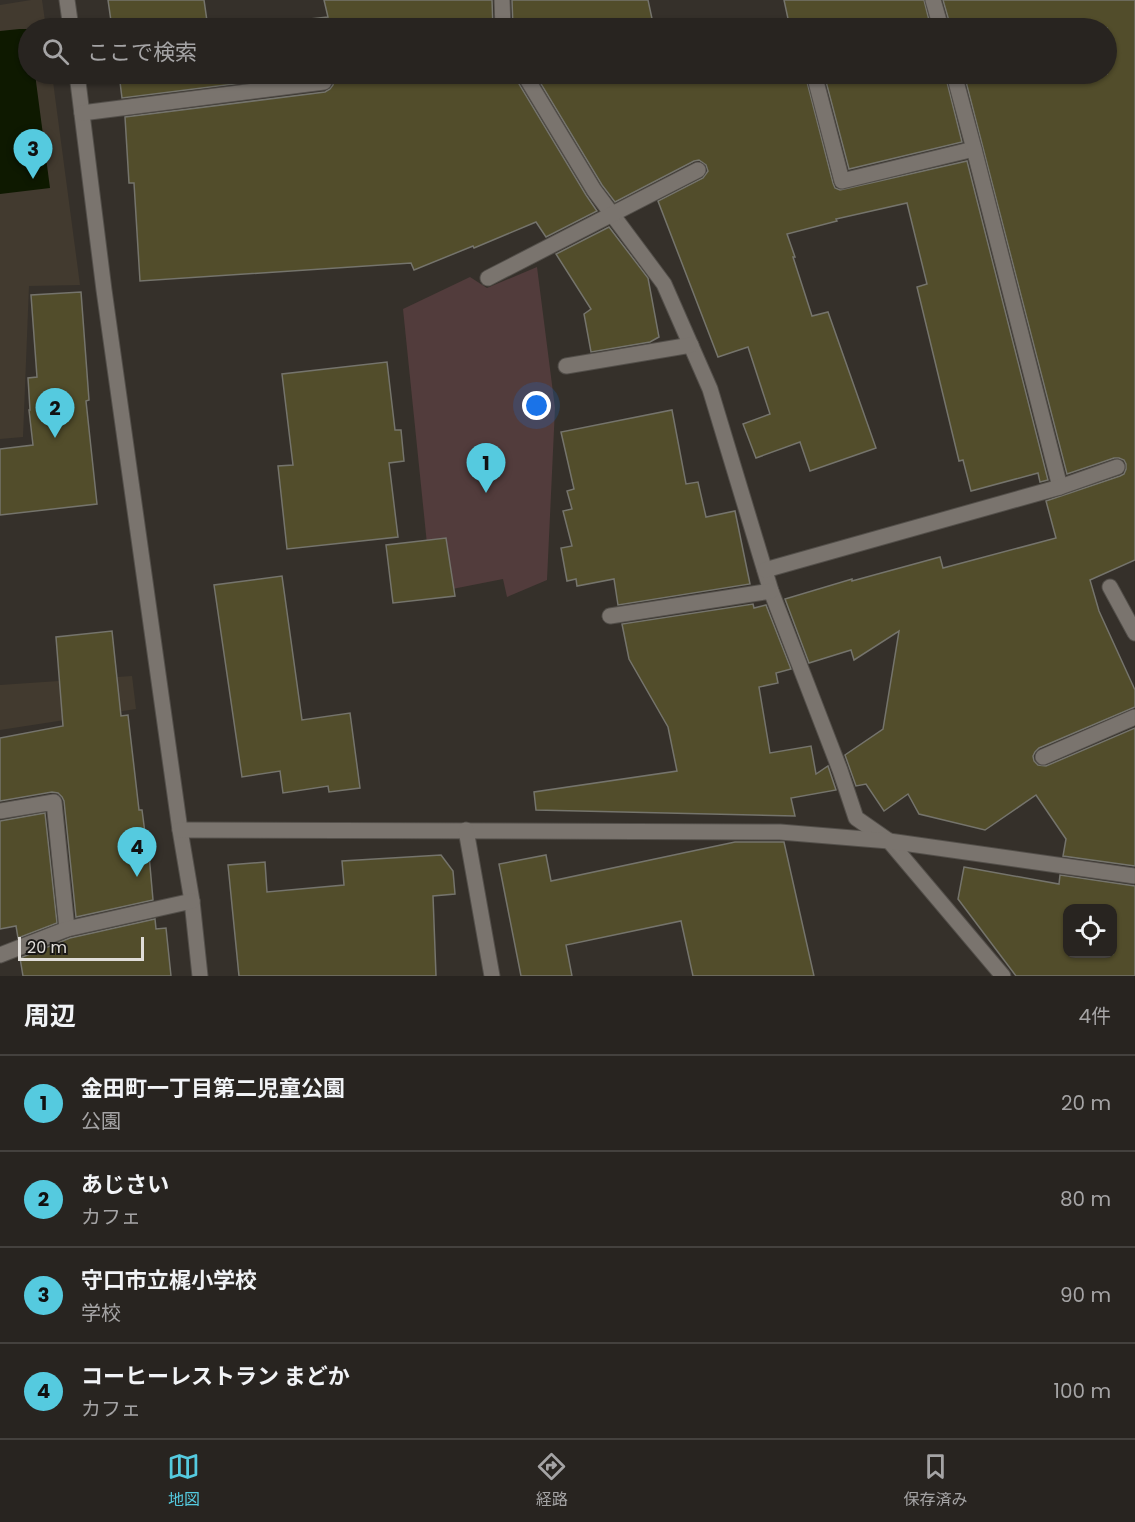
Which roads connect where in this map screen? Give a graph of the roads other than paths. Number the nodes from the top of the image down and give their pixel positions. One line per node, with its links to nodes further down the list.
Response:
1 (67, 0): 4 (street)
2 (502, 0): 5 (street)
3 (933, 0): 6 (street)
4 (70, 18)
5 (503, 18)
6 (938, 18)
7 (78, 84): 12 (street)
8 (308, 84): 12 (street)
9 (530, 84): 15 (street)
10 (817, 84): 13 (street)
11 (957, 84): 13 (street)
12 (82, 113): 29 (street)
13 (974, 149): 20 (street)
14 (698, 170): 15 (street)
15 (612, 214): 16 (street); 17 (street)
16 (488, 278)
17 (691, 345): 18 (street); 21 (street)
18 (566, 366)
19 (1117, 467): 20 (street)
20 (1060, 488): 21 (street)
21 (765, 570): 23 (street)
22 (1110, 587): 25 (street)
23 (771, 591): 24 (street); 31 (street)
24 (610, 616)
25 (1135, 633)
26 (1135, 717): 27 (street)
27 (1043, 757)
28 (0, 811): 34 (street)
29 (180, 830): 30 (street); 33 (street)
30 (466, 830): 31 (street); 37 (street)
31 (889, 841): 32 (street); 38 (street)
32 (1135, 876)
33 (192, 901): 34 (street); 36 (street)
34 (67, 929): 35 (street)
35 (0, 955)
36 (200, 976)
37 (492, 976)
38 (1003, 976)

